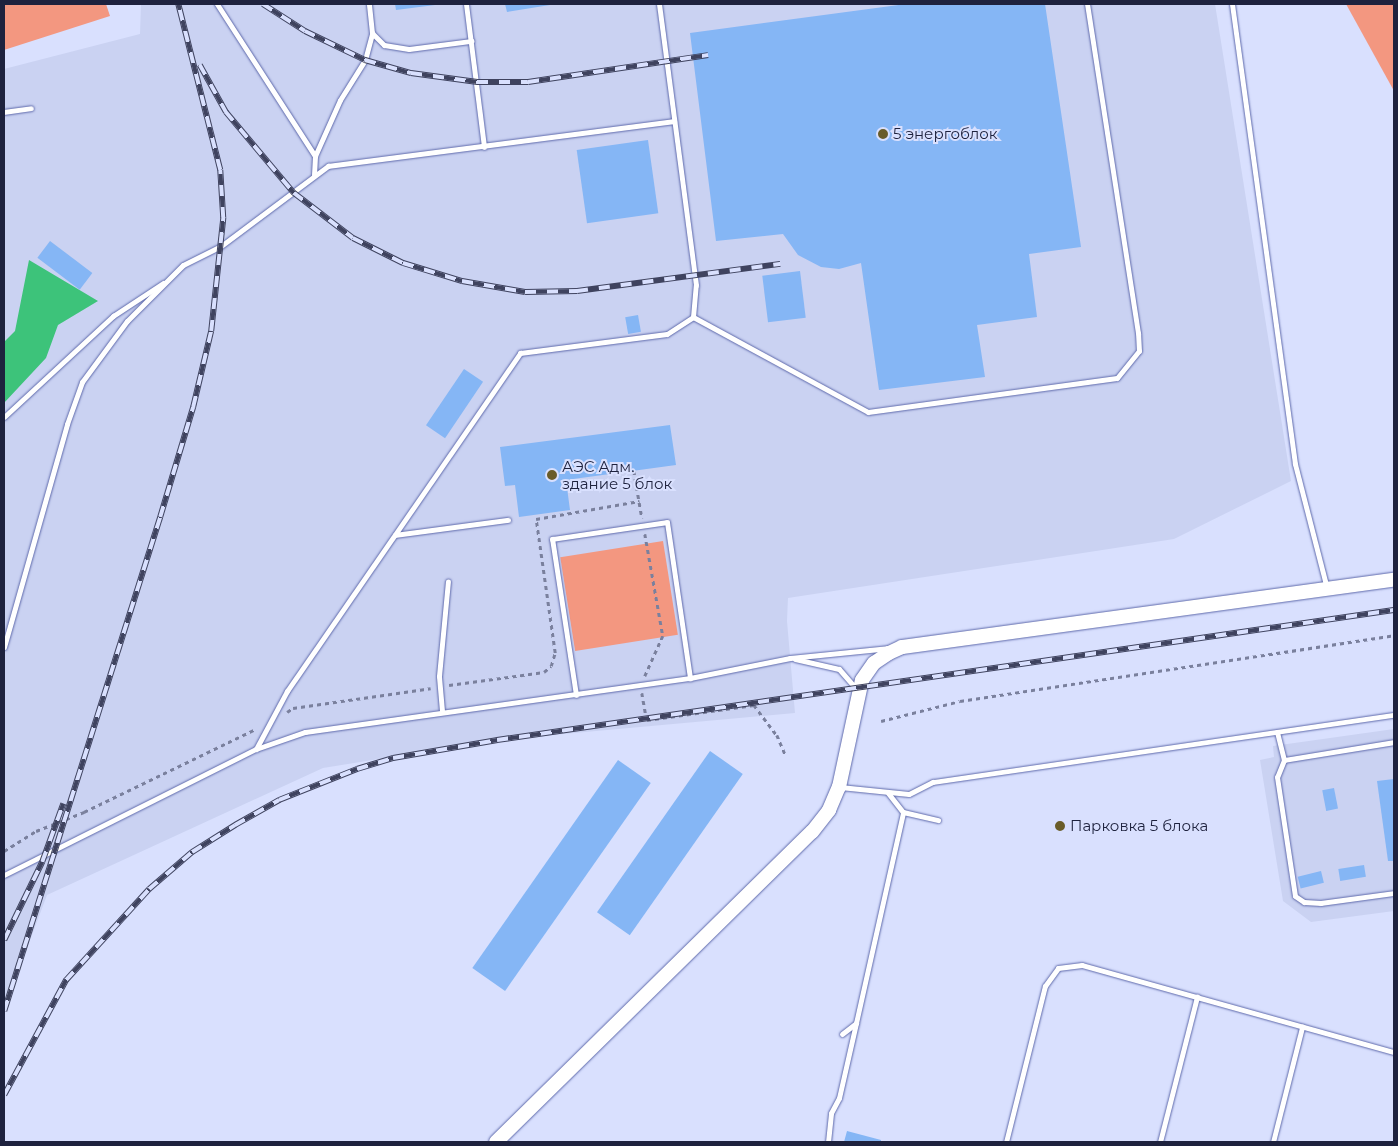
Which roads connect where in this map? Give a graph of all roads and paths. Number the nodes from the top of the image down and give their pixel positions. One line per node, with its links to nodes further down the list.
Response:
1 (217, 4): 13 (lane)
2 (369, 4): 7 (lane)
3 (466, 4): 8 (lane)
4 (659, 4): 11 (lane)
5 (1087, 4): 16 (lane)
6 (1232, 4): 25 (lane)
7 (372, 33): 8 (lane); 13 (lane)
8 (471, 41): 12 (lane)
9 (31, 108): 10 (lane)
10 (4, 112)
11 (674, 122): 12 (lane); 16 (lane)
12 (484, 146): 14 (lane)
13 (314, 156): 14 (lane)
14 (314, 175): 15 (lane)
15 (172, 277): 17 (lane); 28 (lane)
16 (692, 317): 22 (lane)
17 (4, 417)
18 (634, 471): 19 (path)
19 (639, 501): 21 (path); 32 (path)
20 (508, 520): 22 (lane)
21 (643, 525): 27 (path); 31 (lane); 34 (lane)
22 (395, 535): 38 (lane)
23 (1394, 580): 25 (main road)
24 (448, 581): 32 (lane)
25 (1327, 589): 29 (main road)
26 (1394, 635): 39 (path)
27 (663, 636)
28 (4, 647)
29 (902, 647): 30 (lane); 33 (main road)
30 (790, 658): 31 (lane); 33 (lane)
31 (690, 678): 34 (lane)
32 (440, 686): 35 (lane); 38 (path)
33 (857, 690): 45 (main road)
34 (576, 694): 35 (lane)
35 (442, 711): 42 (lane)
36 (1394, 715): 40 (lane)
37 (647, 720): 43 (path)
38 (271, 721): 42 (lane); 49 (path)
39 (881, 722)
40 (1277, 732): 44 (lane); 46 (lane)
41 (1394, 742): 44 (lane)
42 (256, 749): 50 (lane)
43 (786, 756)
44 (1284, 760): 51 (lane)
45 (838, 787): 46 (lane); 57 (main road)
46 (888, 794): 47 (lane)
47 (902, 812): 48 (lane); 53 (lane)
48 (938, 820)
49 (4, 851)
50 (4, 876)
51 (1394, 893)
52 (1197, 997): 54 (lane); 59 (lane); 60 (lane)
53 (856, 1023): 55 (lane); 58 (lane)
54 (1302, 1027): 56 (lane); 61 (lane)
55 (842, 1034)
56 (1394, 1052)
57 (496, 1142)
58 (828, 1142)
59 (1006, 1142)
60 (1160, 1142)
61 (1274, 1142)

